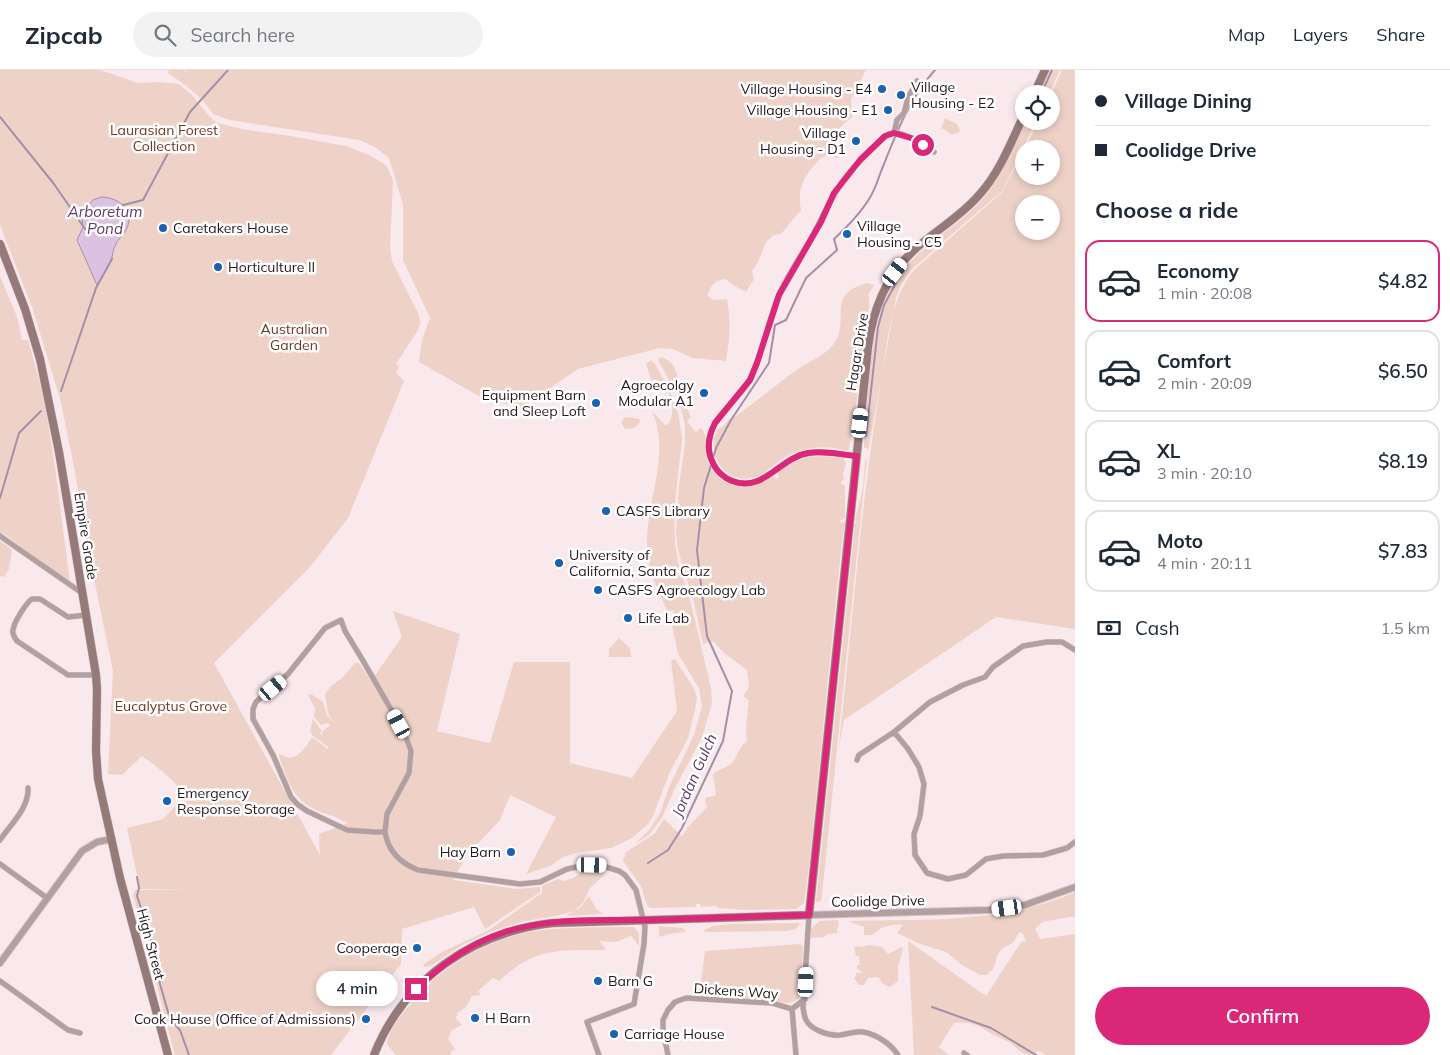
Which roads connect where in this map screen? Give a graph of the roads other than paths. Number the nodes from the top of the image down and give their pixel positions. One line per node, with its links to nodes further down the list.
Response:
1 (1045, 70): 3 (main road)
2 (916, 81): 5 (street)
3 (1038, 85)
4 (1016, 130): 8 (main road, Hagar Drive)
5 (894, 133): 6 (street); 8 (street)
6 (934, 152)
7 (0, 244): 10 (main road, Empire Grade)
8 (857, 456): 24 (main road, Hagar Drive)
9 (0, 536): 10 (street)
10 (83, 593): 11 (main road, Empire Grade)
11 (86, 615): 13 (main road, Empire Grade); 13 (street)
12 (1075, 650): 14 (street)
13 (96, 674): 18 (main road, Empire Grade)
14 (894, 732): 15 (street); 20 (street)
15 (857, 760)
16 (28, 788): 19 (street)
17 (385, 832): 17 (street); 25 (street)
18 (112, 839): 23 (street); 31 (main road, High Street)
19 (0, 840)
20 (1075, 842)
21 (0, 864): 23 (street)
22 (1075, 887): 24 (street, Coolidge Drive)
23 (47, 898): 26 (street)
24 (809, 915): 25 (main road, Coolidge Drive); 28 (street)
25 (643, 920): 32 (main road, Coolidge Drive); 33 (street)
26 (0, 963)
27 (0, 981): 30 (street)
28 (804, 1000): 29 (street, Dickens Way); 36 (street)
29 (792, 1009): 34 (street, Dickens Way); 35 (street, Dickens Way)
30 (80, 1033)
31 (168, 1055)
32 (374, 1055)
33 (599, 1055)
34 (668, 1055)
35 (796, 1055)
36 (898, 1055)

